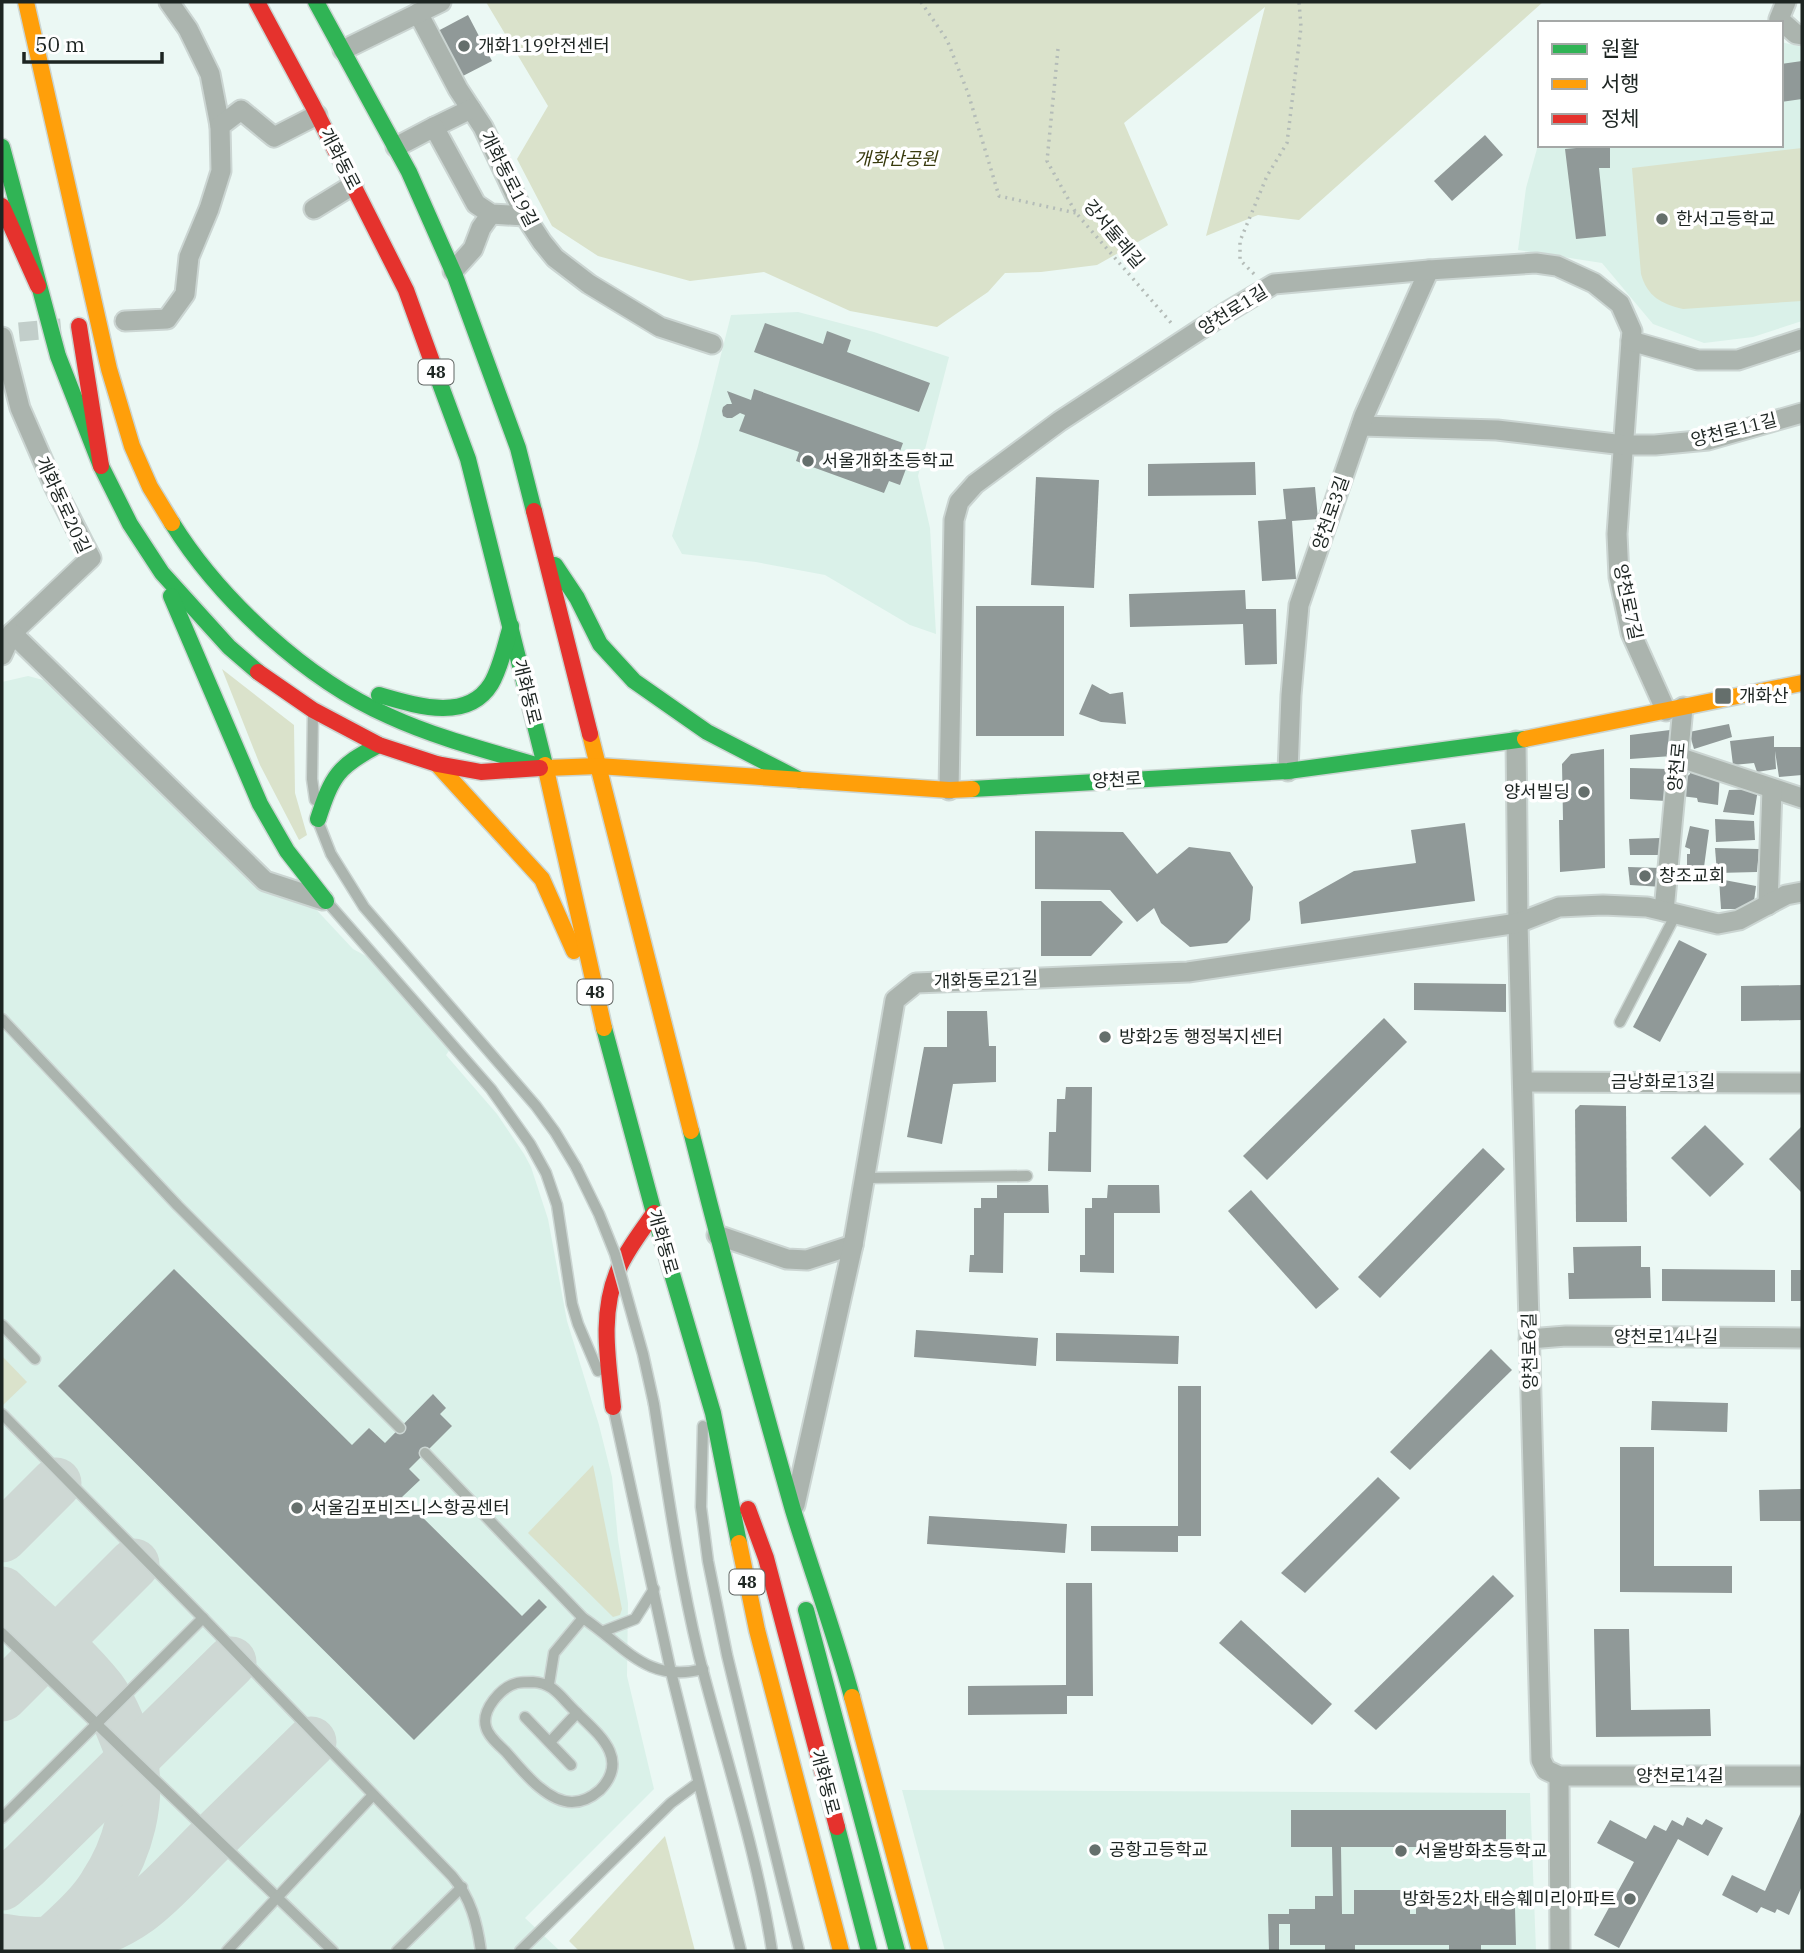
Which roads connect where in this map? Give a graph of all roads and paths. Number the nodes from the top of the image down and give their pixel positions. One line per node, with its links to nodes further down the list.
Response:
1 (10, 2): 16 (main road)
2 (26, 2): 50 (main road)
3 (169, 2): 19 (street)
4 (257, 2): 18 (main road, 개화동로 / 48)
5 (316, 2): 15 (main road)
6 (441, 2): 10 (street)
7 (921, 2): 27 (path)
8 (1299, 2): 32 (path)
9 (1786, 2): 11 (street)
10 (418, 13): 15 (street); 17 (street, 개화동로19길)
11 (1781, 21)
12 (1783, 23): 13 (street)
13 (1802, 35)
14 (1058, 48): 27 (path, 강서둘레길)
15 (343, 50): 22 (main road)
16 (29, 86)
17 (471, 109): 20 (street); 28 (street, 개화동로19길)
18 (317, 116): 19 (street); 23 (main road, 개화동로 / 48)
19 (220, 126): 34 (street)
20 (434, 127): 22 (street); 26 (street)
21 (2, 146): 31 (main road)
22 (396, 147): 30 (main road)
23 (353, 185): 25 (street); 46 (main road, 개화동로 / 48)
24 (2, 206): 31 (main road)
25 (314, 209)
26 (492, 214): 28 (street); 30 (street)
27 (1076, 214): 36 (path, 강서둘레길)
28 (525, 216): 39 (street, 개화동로19길)
29 (1429, 270): 32 (street, 양천로1길); 38 (street, 양천로1길); 41 (street, 양천로3길)
30 (453, 271): 44 (main road)
31 (38, 286): 43 (main road)
32 (1267, 289): 36 (street, 양천로1길)
33 (77, 317): 43 (main road)
34 (124, 321)
35 (7, 335): 47 (street, 개화동로20길)
36 (1186, 340): 61 (street, 양천로1길)
37 (1802, 340): 38 (street)
38 (1631, 341): 42 (street, 양천로7길)
39 (712, 344)
40 (1802, 413): 42 (street, 양천로11길)
41 (1361, 426): 42 (street); 58 (street, 양천로3길)
42 (1624, 445): 51 (street, 양천로7길)
43 (101, 466): 45 (main road)
44 (542, 547): 56 (main road); 59 (main road)
45 (162, 573): 50 (main road); 65 (main road)
46 (511, 626): 50 (main road); 57 (main road, 개화동로 / 48)
47 (12, 633): 48 (street, 개화동로20길); 65 (street)
48 (2, 655)
49 (1802, 683): 51 (main road, 양천로)
50 (317, 694): 53 (main road, 양천로); 57 (main road); 63 (lane)
51 (1674, 709): 52 (main road, 양천로); 54 (street, 양천로)
52 (1516, 741): 58 (main road, 양천로); 68 (street, 양천로6길)
53 (379, 745): 55 (main road, 양천로); 63 (main road)
54 (1678, 757): 60 (street); 67 (street, 양천로)
55 (437, 764): 57 (main road, 양천로); 69 (main road)
56 (598, 766): 57 (main road, 양천로); 59 (main road, 양천로); 77 (main road)
57 (546, 768): 69 (main road, 개화동로 / 48)
58 (1288, 771): 61 (main road, 양천로)
59 (800, 780): 61 (main road, 양천로)
60 (1772, 789): 62 (street); 66 (street)
61 (949, 790)
62 (1802, 798)
63 (318, 819): 97 (lane, bridge)
64 (1802, 892): 66 (street, 개화동로21길)
65 (326, 901): 84 (lane)
66 (1768, 905): 67 (street, 개화동로21길)
67 (1670, 913): 68 (street, 개화동로21길); 71 (lane)
68 (1518, 923): 72 (street, 양천로6길); 75 (street, 개화동로21길)
69 (596, 998): 76 (main road, 개화동로 / 48)
70 (2, 1019): 87 (lane)
71 (1620, 1021)
72 (1523, 1082): 73 (street, 금낭화로13길); 81 (street, 양천로6길)
73 (1802, 1083)
74 (1027, 1176): 75 (lane)
75 (865, 1178): 78 (street, 개화동로21길)
76 (654, 1213): 83 (main road, 개화동로 / 48); 84 (main road)
77 (718, 1235): 78 (street); 89 (main road)
78 (853, 1245): 89 (street, 개화동로21길)
79 (2, 1325): 82 (lane)
80 (1802, 1338): 81 (street, 양천로14나길)
81 (1529, 1339): 105 (street, 양천로6길)
82 (36, 1359)
83 (704, 1380): 85 (main road, 개화동로 / 48); 121 (lane)
84 (613, 1407): 91 (lane)
85 (713, 1413): 122 (main road, 개화동로 / 48); 123 (main road, 개화동로)
86 (2, 1416): 93 (lane)
87 (400, 1428)
88 (425, 1453): 94 (lane)
89 (794, 1512): 90 (main road); 125 (main road)
90 (798, 1572)
91 (654, 1589): 95 (lane); 98 (lane)
92 (802, 1597): 124 (main road, 개화동로)
93 (203, 1618): 102 (lane); 108 (lane)
94 (583, 1618): 95 (lane); 99 (lane)
95 (604, 1632): 98 (lane)
96 (2, 1633): 102 (lane)
97 (703, 1669): 98 (lane); 112 (lane)
98 (671, 1672): 107 (lane)
99 (549, 1685): 100 (lane); 100 (lane)
100 (577, 1713): 103 (lane)
101 (525, 1717): 103 (lane)
102 (96, 1724): 109 (lane); 111 (lane)
103 (550, 1742): 104 (lane)
104 (571, 1765)
105 (1559, 1776): 106 (street, 양천로14길); 126 (street)
106 (1802, 1776)
107 (698, 1783): 117 (lane); 118 (lane)
108 (373, 1795): 110 (lane); 111 (lane)
109 (2, 1818)
110 (462, 1887): 115 (lane); 116 (lane)
111 (277, 1898): 113 (lane); 114 (lane)
112 (765, 1901): 119 (lane); 120 (lane)
113 (227, 1951)
114 (333, 1951)
115 (397, 1951)
116 (481, 1951)
117 (520, 1951)
118 (741, 1951)
119 (772, 1951)
120 (778, 1951)
121 (799, 1951)
122 (841, 1951)
123 (869, 1951)
124 (897, 1951)
125 (920, 1951)
126 (1560, 1951)

